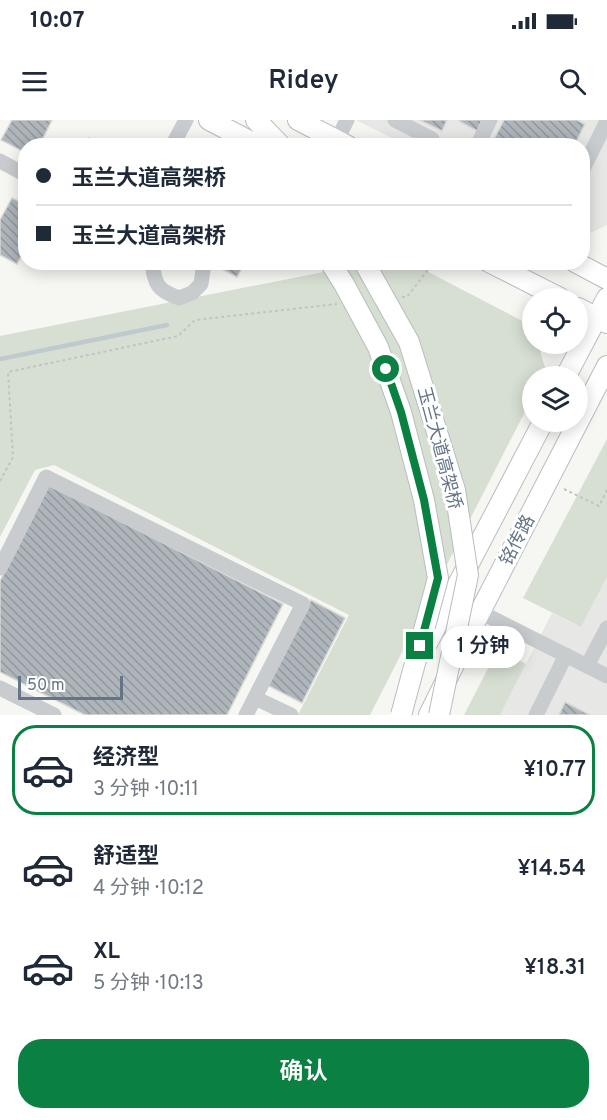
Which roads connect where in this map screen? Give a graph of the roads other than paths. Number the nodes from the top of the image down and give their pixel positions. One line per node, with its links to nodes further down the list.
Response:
1 (186, 120): 9 (lane)
2 (208, 120): 10 (main road); 11 (main road)
3 (256, 120): 12 (main road)
4 (298, 120): 13 (main road)
5 (347, 120): 14 (lane)
6 (396, 120): 15 (lane)
7 (490, 120): 16 (lane)
8 (607, 121): 17 (lane)
9 (176, 138)
10 (226, 138)
11 (243, 138)
12 (273, 138)
13 (332, 138)
14 (343, 138)
15 (430, 138)
16 (484, 138)
17 (590, 155)
18 (0, 161): 19 (lane)
19 (18, 170)
20 (153, 270): 21 (lane)
21 (203, 270)
22 (335, 270): 46 (main road, 玉兰大道高架桥, bridge)
23 (368, 270): 48 (main road, 玉兰大道高架桥, bridge)
24 (505, 270): 27 (main road)
25 (590, 270): 26 (main road)
26 (607, 279)
27 (540, 288)
28 (607, 298): 30 (main road)
29 (588, 313): 30 (main road)
30 (602, 320): 31 (main road)
31 (572, 366)
32 (607, 366): 35 (main road, 铭传路)
33 (538, 432): 45 (main road, 铭传路)
34 (0, 568): 41 (lane)
35 (480, 612): 37 (lane); 47 (main road, 铭传路)
36 (607, 628): 38 (lane)
37 (566, 655): 38 (lane); 49 (lane)
38 (587, 666): 39 (lane)
39 (607, 676)
40 (0, 688): 42 (lane)
41 (255, 698): 43 (lane); 44 (lane)
42 (54, 715)
43 (246, 715)
44 (291, 715)
45 (391, 715)
46 (401, 715)
47 (429, 715)
48 (439, 715)
49 (536, 715)

